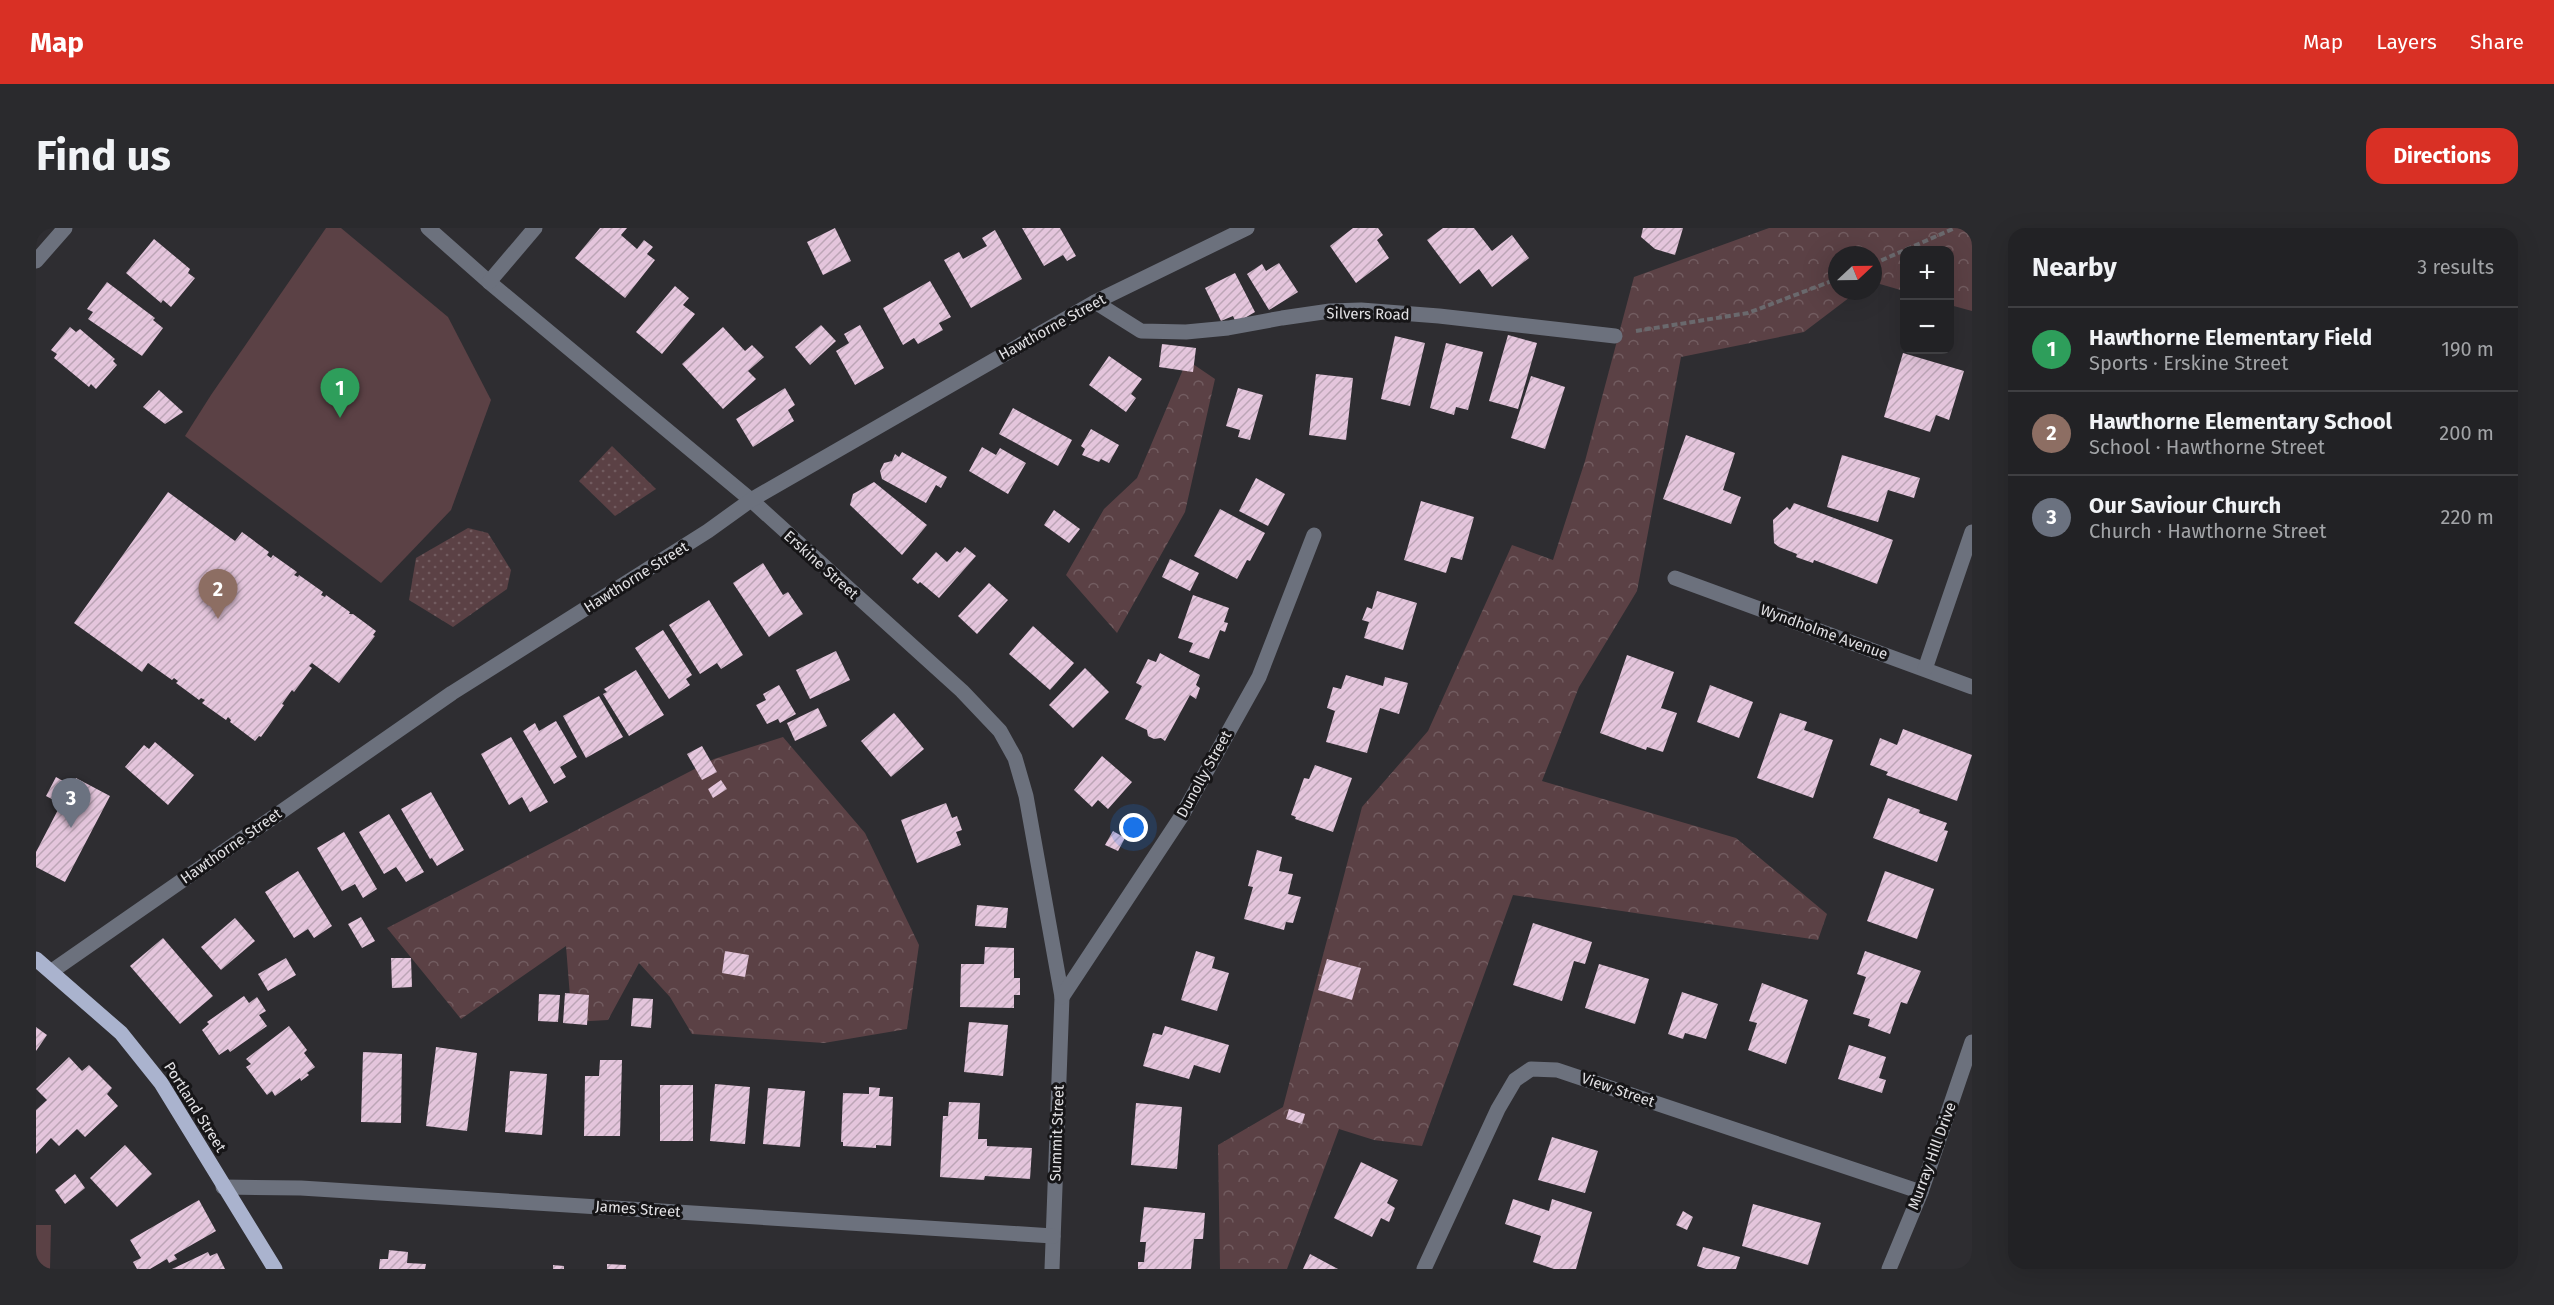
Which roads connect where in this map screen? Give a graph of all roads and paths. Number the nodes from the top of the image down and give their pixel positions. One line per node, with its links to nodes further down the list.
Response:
1 (65, 228): 7 (street)
2 (428, 228): 8 (street, Erskine Street)
3 (535, 228): 8 (street)
4 (1247, 228): 10 (street, Hawthorne Street)
5 (1955, 228): 6 (path)
6 (1882, 260)
7 (36, 261)
8 (489, 282): 12 (street, Erskine Street)
9 (1828, 282): 11 (path)
10 (1095, 302): 11 (street, Silvers Road); 12 (street, Hawthorne Street)
11 (1615, 336)
12 (752, 500): 19 (street, Hawthorne Street); 20 (street, Erskine Street)
13 (1972, 532): 16 (street)
14 (1314, 535): 20 (street, Dunolly Street)
15 (1675, 578): 16 (street, Wyndholme Avenue)
16 (1925, 669): 17 (street, Wyndholme Avenue)
17 (1972, 687)
18 (36, 959): 19 (main road, Portland Street)
19 (52, 971): 22 (main road, Portland Street)
20 (1062, 997): 24 (street, Summit Street)
21 (1972, 1042): 23 (street, Murray Hill Drive)
22 (223, 1187): 24 (street, James Street); 25 (main road, Portland Street)
23 (1921, 1192): 27 (street, View Street); 28 (street, Murray Hill Drive)
24 (1053, 1236): 26 (street, Summit Street)
25 (275, 1269)
26 (1052, 1269)
27 (1424, 1269)
28 (1889, 1269)

